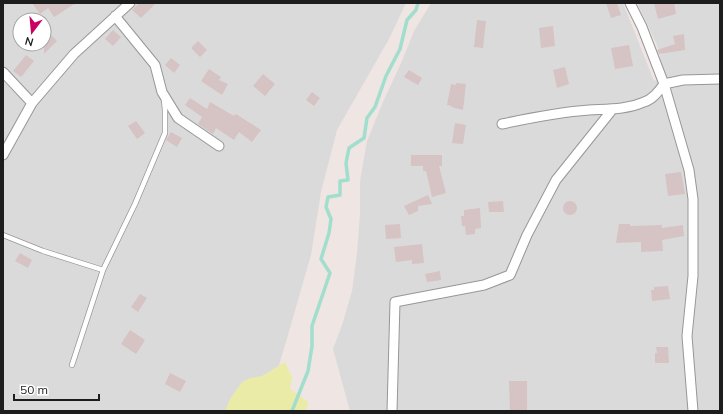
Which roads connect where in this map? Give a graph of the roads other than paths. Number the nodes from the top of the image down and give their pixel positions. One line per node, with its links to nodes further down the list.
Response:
1 (130, 3): 3 (street)
2 (630, 3): 6 (street)
3 (114, 16): 7 (street); 8 (street)
4 (3, 72): 8 (street)
5 (720, 79): 6 (street)
6 (664, 84): 9 (street); 17 (street)
7 (162, 92): 11 (street); 14 (lane)
8 (32, 103): 12 (street)
9 (612, 110): 10 (street); 16 (street)
10 (502, 124)
11 (219, 146)
12 (3, 155)
13 (3, 235): 14 (lane)
14 (103, 270): 15 (lane)
15 (72, 365)
16 (392, 411)
17 (693, 411)

